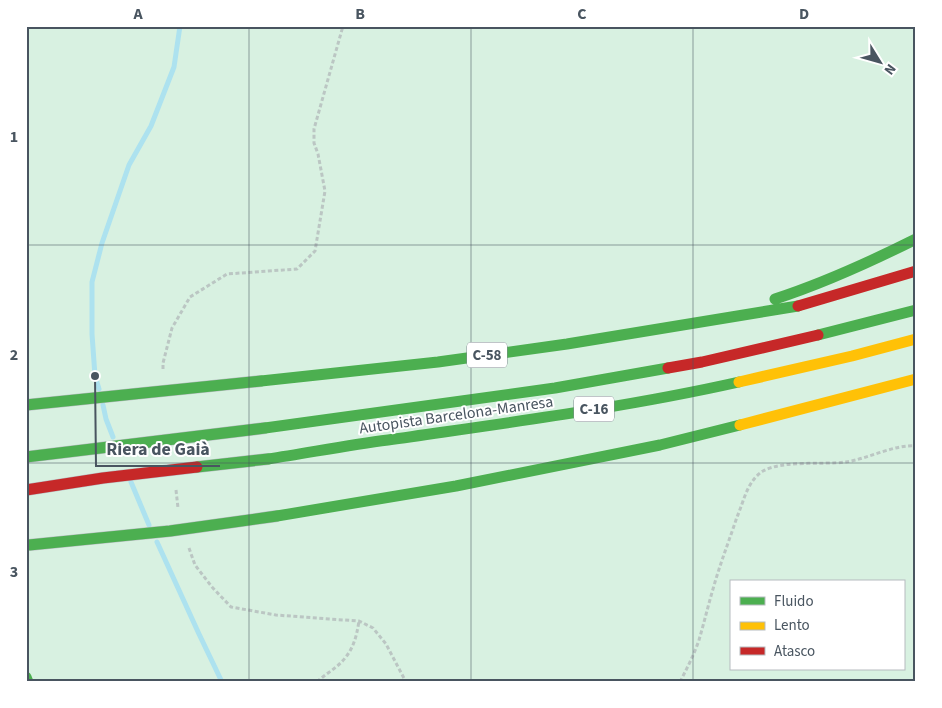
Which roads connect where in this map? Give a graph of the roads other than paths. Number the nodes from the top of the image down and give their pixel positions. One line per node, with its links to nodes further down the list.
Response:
1 (916, 239): 4 (main road, C-58)
2 (916, 271): 4 (main road)
3 (916, 310): 8 (main road, Autopista Barcelona-Manresa / C-16, bridge)
4 (712, 320): 7 (main road, C-58, bridge)
5 (916, 339): 9 (main road, Autopista Barcelona-Manresa / C-16, bridge)
6 (916, 379): 10 (main road, bridge)
7 (26, 405)
8 (26, 457)
9 (26, 490)
10 (27, 546)
11 (26, 677): 12 (main road)
12 (28, 682)

